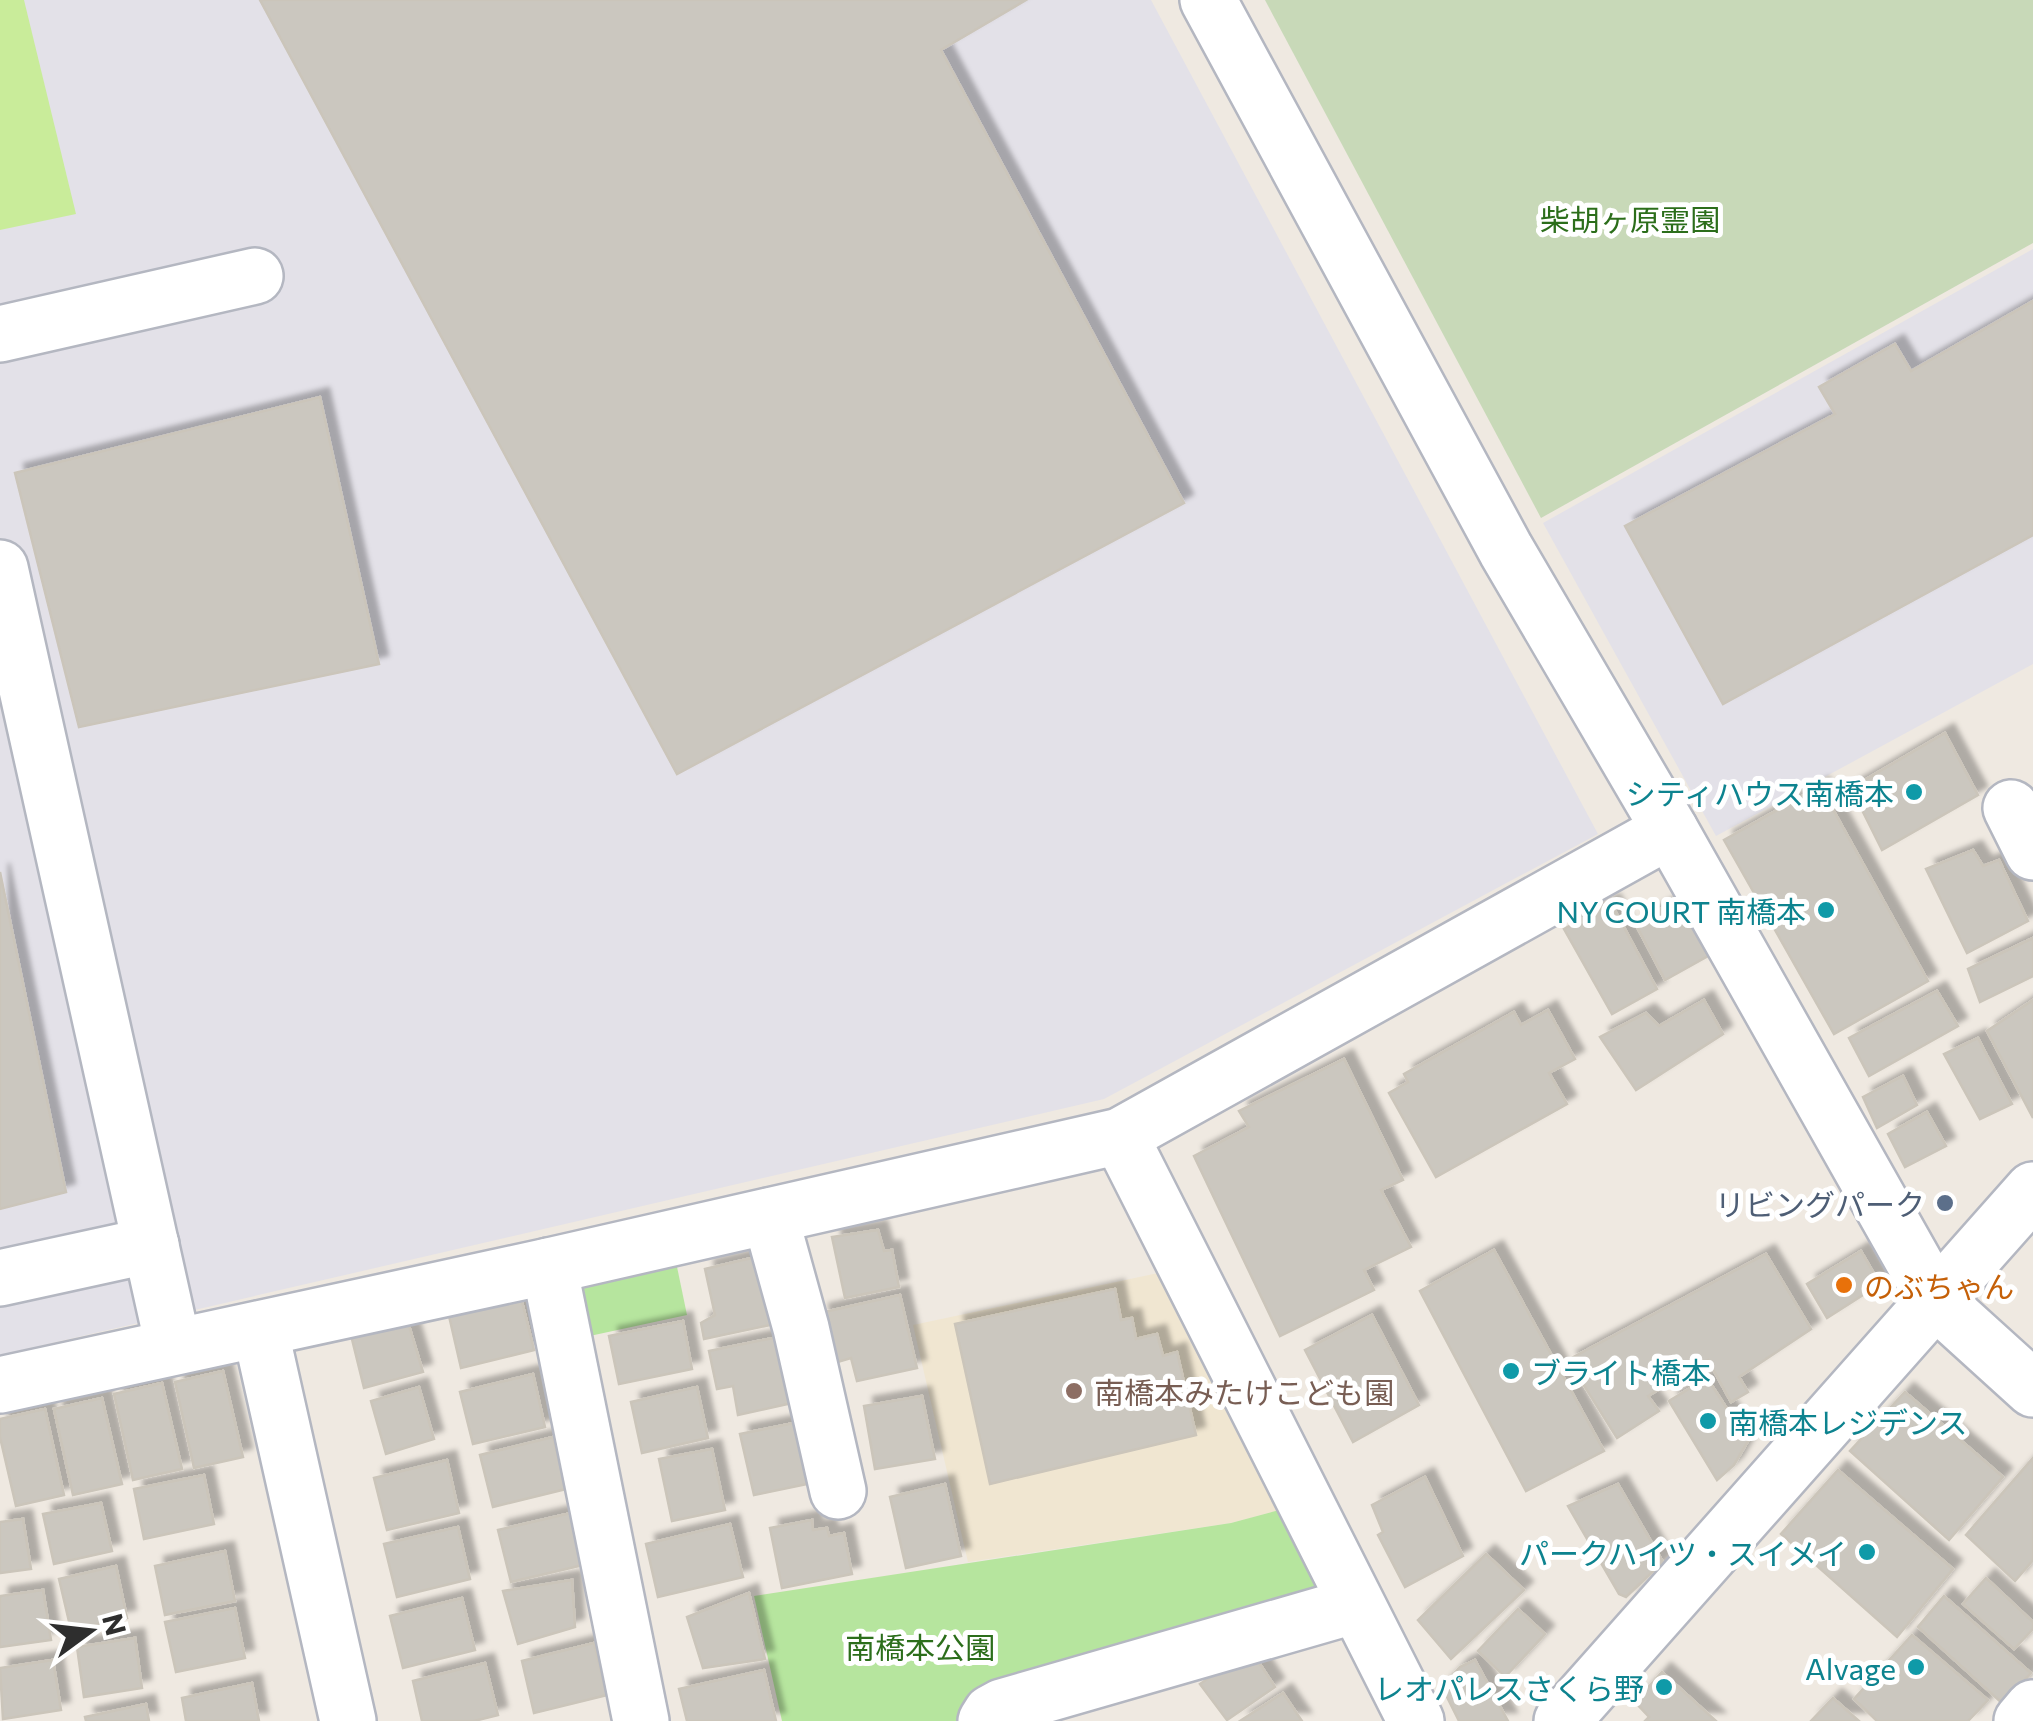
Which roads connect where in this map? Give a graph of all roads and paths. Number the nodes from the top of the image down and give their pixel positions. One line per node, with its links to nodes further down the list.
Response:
1 (1208, 0): 5 (street)
2 (256, 276): 3 (street)
3 (0, 334)
4 (0, 568): 9 (street)
5 (1670, 830): 6 (street); 12 (street)
6 (1120, 1136): 8 (street); 18 (street)
7 (2033, 1190): 12 (street)
8 (770, 1216): 10 (street); 17 (street)
9 (151, 1245): 11 (street); 14 (street)
10 (549, 1266): 13 (street); 21 (street)
11 (0, 1278)
12 (1936, 1300): 16 (street); 24 (street)
13 (260, 1329): 14 (street); 20 (street)
14 (173, 1345): 15 (street)
15 (0, 1384)
16 (2033, 1389)
17 (838, 1490)
18 (1356, 1605): 22 (street); 23 (street)
19 (2033, 1708): 25 (street)
20 (348, 1721)
21 (641, 1721)
22 (986, 1721)
23 (1416, 1721)
24 (1562, 1721)
25 (2022, 1721)

